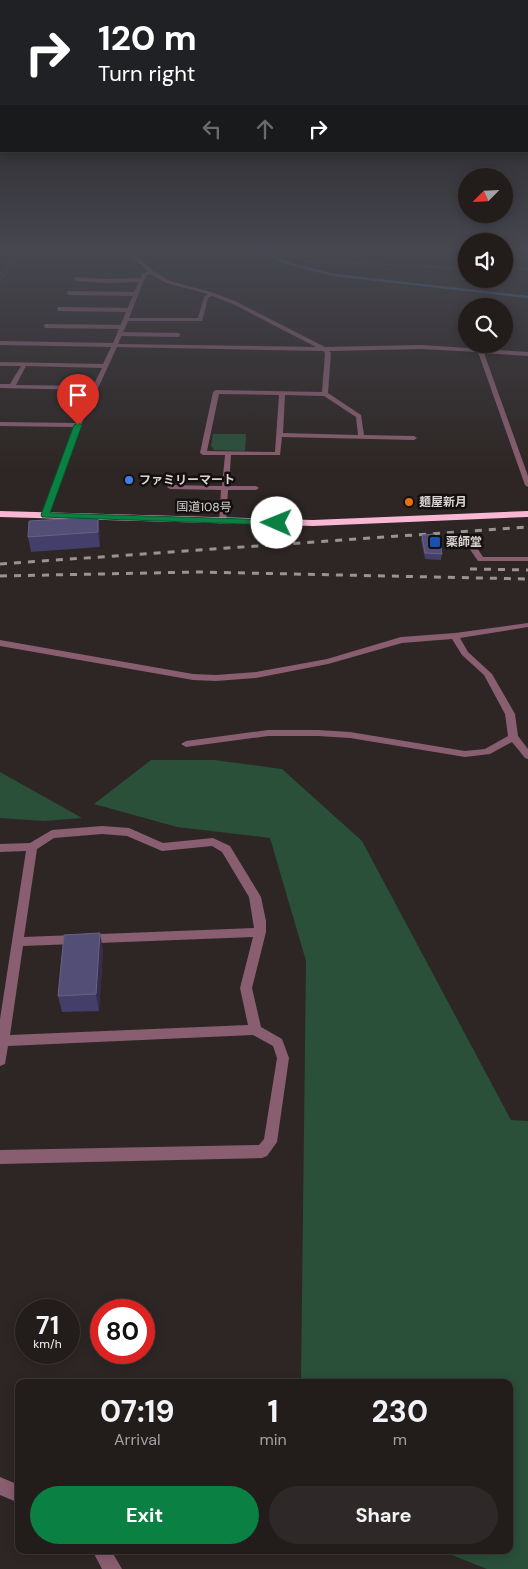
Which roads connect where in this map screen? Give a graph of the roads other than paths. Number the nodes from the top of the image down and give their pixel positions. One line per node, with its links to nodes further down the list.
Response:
1 (124, 324): 4 (street)
2 (274, 324): 11 (street)
3 (46, 326): 4 (lane)
4 (123, 327): 5 (street)
5 (120, 334): 6 (lane); 8 (street)
6 (178, 335)
7 (0, 343): 8 (street)
8 (114, 345): 11 (street); 18 (street)
9 (528, 346): 14 (street)
10 (458, 349): 11 (street)
11 (324, 350): 23 (street)
12 (481, 353): 30 (street)
13 (513, 353): 14 (street)
14 (517, 353): 15 (street)
15 (528, 354)
16 (0, 364): 17 (street)
17 (24, 365): 18 (street); 20 (street)
18 (104, 366): 21 (street)
19 (0, 386): 20 (street)
20 (12, 386): 21 (street)
21 (94, 388): 25 (street)
22 (282, 394): 23 (street); 26 (street); 29 (street)
23 (326, 394): 27 (street)
24 (0, 424): 25 (street)
25 (78, 425): 38 (street)
26 (281, 435): 27 (street); 29 (street)
27 (361, 436): 28 (street)
28 (414, 438)
29 (228, 454): 34 (street)
30 (516, 454): 31 (street); 32 (street)
31 (528, 454)
32 (528, 485)
33 (170, 487): 34 (street)
34 (226, 487): 35 (street); 39 (street)
35 (256, 488)
36 (0, 514): 38 (highway, 国道108号)
37 (528, 514): 39 (highway, 国道108号)
38 (45, 515): 39 (highway, 国道108号)
39 (222, 522)
40 (471, 545): 41 (street)
41 (528, 559)
42 (528, 624): 43 (street)
43 (455, 636): 44 (street); 45 (street)
44 (0, 642)
45 (513, 737): 46 (street); 47 (street)
46 (186, 744)
47 (528, 756)
48 (32, 847): 49 (street); 50 (street); 51 (street)
49 (0, 848)
50 (260, 932): 51 (street); 52 (street)
51 (18, 942): 53 (street)
52 (255, 1030): 53 (street); 55 (street)
53 (4, 1041): 54 (street)
54 (0, 1060)
55 (0, 1157)
56 (0, 1486): 57 (street)
57 (15, 1492)
58 (104, 1554): 59 (street)
59 (113, 1569)

